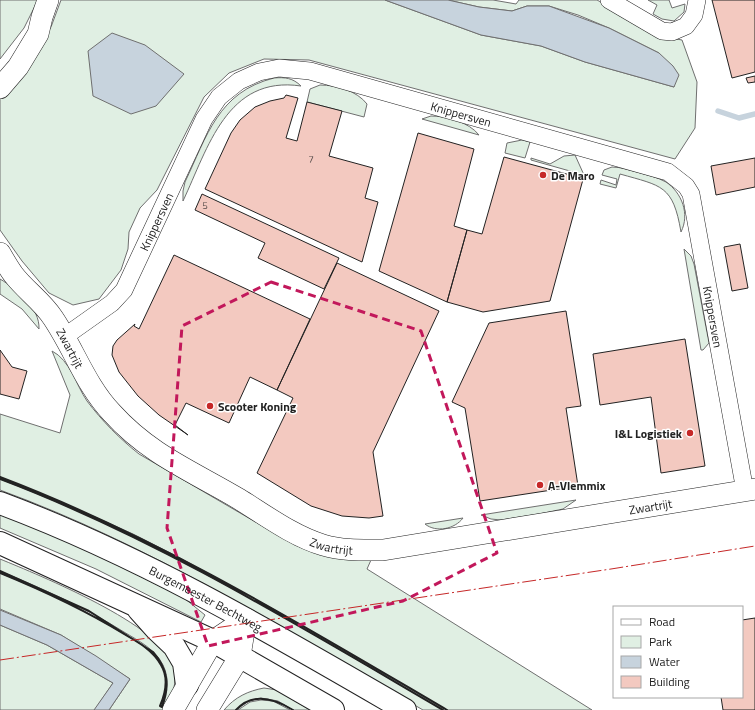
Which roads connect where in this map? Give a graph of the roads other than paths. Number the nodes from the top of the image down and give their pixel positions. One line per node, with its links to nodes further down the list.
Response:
1 (610, 0): 2 (street)
2 (696, 0)
3 (45, 9): 4 (street); 5 (street)
4 (0, 66)
5 (0, 88)
6 (0, 253): 7 (street, Zwartrijt)
7 (7, 271): 8 (street, Zwartrijt)
8 (64, 337): 9 (street, Zwartrijt); 9 (street, Knippersven)
9 (750, 490)
10 (0, 503): 13 (main road, Burgemeester Bechtweg)
11 (0, 543): 12 (main road)
12 (135, 604): 14 (main road); 16 (main road)
13 (246, 620): 14 (street); 15 (street); 20 (main road, Burgemeester Bechtweg)
14 (213, 641): 15 (main road); 16 (street)
15 (240, 656): 18 (street); 19 (main road)
16 (187, 685): 17 (street)
17 (173, 710)
18 (207, 710)
19 (333, 710)
20 (405, 710)

